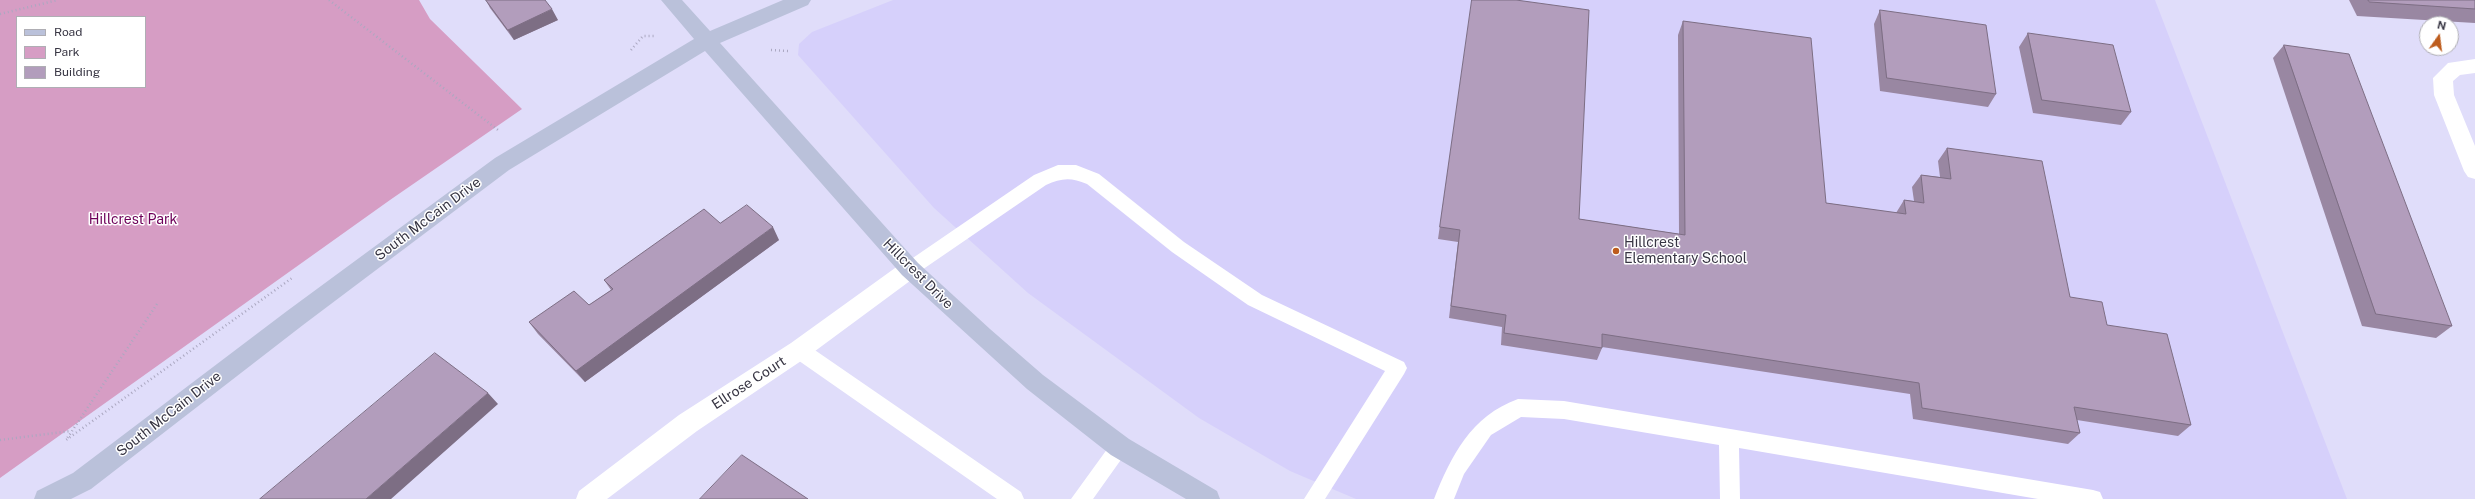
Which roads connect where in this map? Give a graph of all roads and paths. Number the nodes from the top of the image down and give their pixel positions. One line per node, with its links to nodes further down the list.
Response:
1 (58, 0): 5 (path)
2 (329, 0): 13 (path)
3 (671, 0): 7 (street, Hillcrest Drive)
4 (801, 0): 7 (street, South McCain Drive)
5 (0, 14)
6 (656, 36): 9 (path)
7 (706, 41): 16 (street, Hillcrest Drive); 24 (street, South McCain Drive)
8 (771, 50): 10 (path)
9 (630, 51)
10 (788, 51)
11 (2475, 66): 15 (street)
12 (505, 126): 13 (path)
13 (498, 130): 14 (path)
14 (492, 135)
15 (2475, 171)
16 (910, 269): 19 (street, Ellrose Court); 23 (street, Hillcrest Drive); 30 (lane)
17 (298, 274): 20 (path)
18 (157, 304): 20 (path)
19 (799, 350): 26 (street, Ellrose Court); 27 (lane)
20 (72, 431): 22 (path)
21 (1729, 438): 31 (lane); 32 (lane); 33 (lane)
22 (0, 440)
23 (1120, 447): 28 (lane); 29 (street, Hillcrest Drive)
24 (76, 490): 25 (street, South McCain Drive)
25 (46, 499)
26 (588, 499)
27 (1014, 499)
28 (1081, 499)
29 (1208, 499)
30 (1314, 499)
31 (1444, 499)
32 (1730, 499)
33 (2093, 499)

